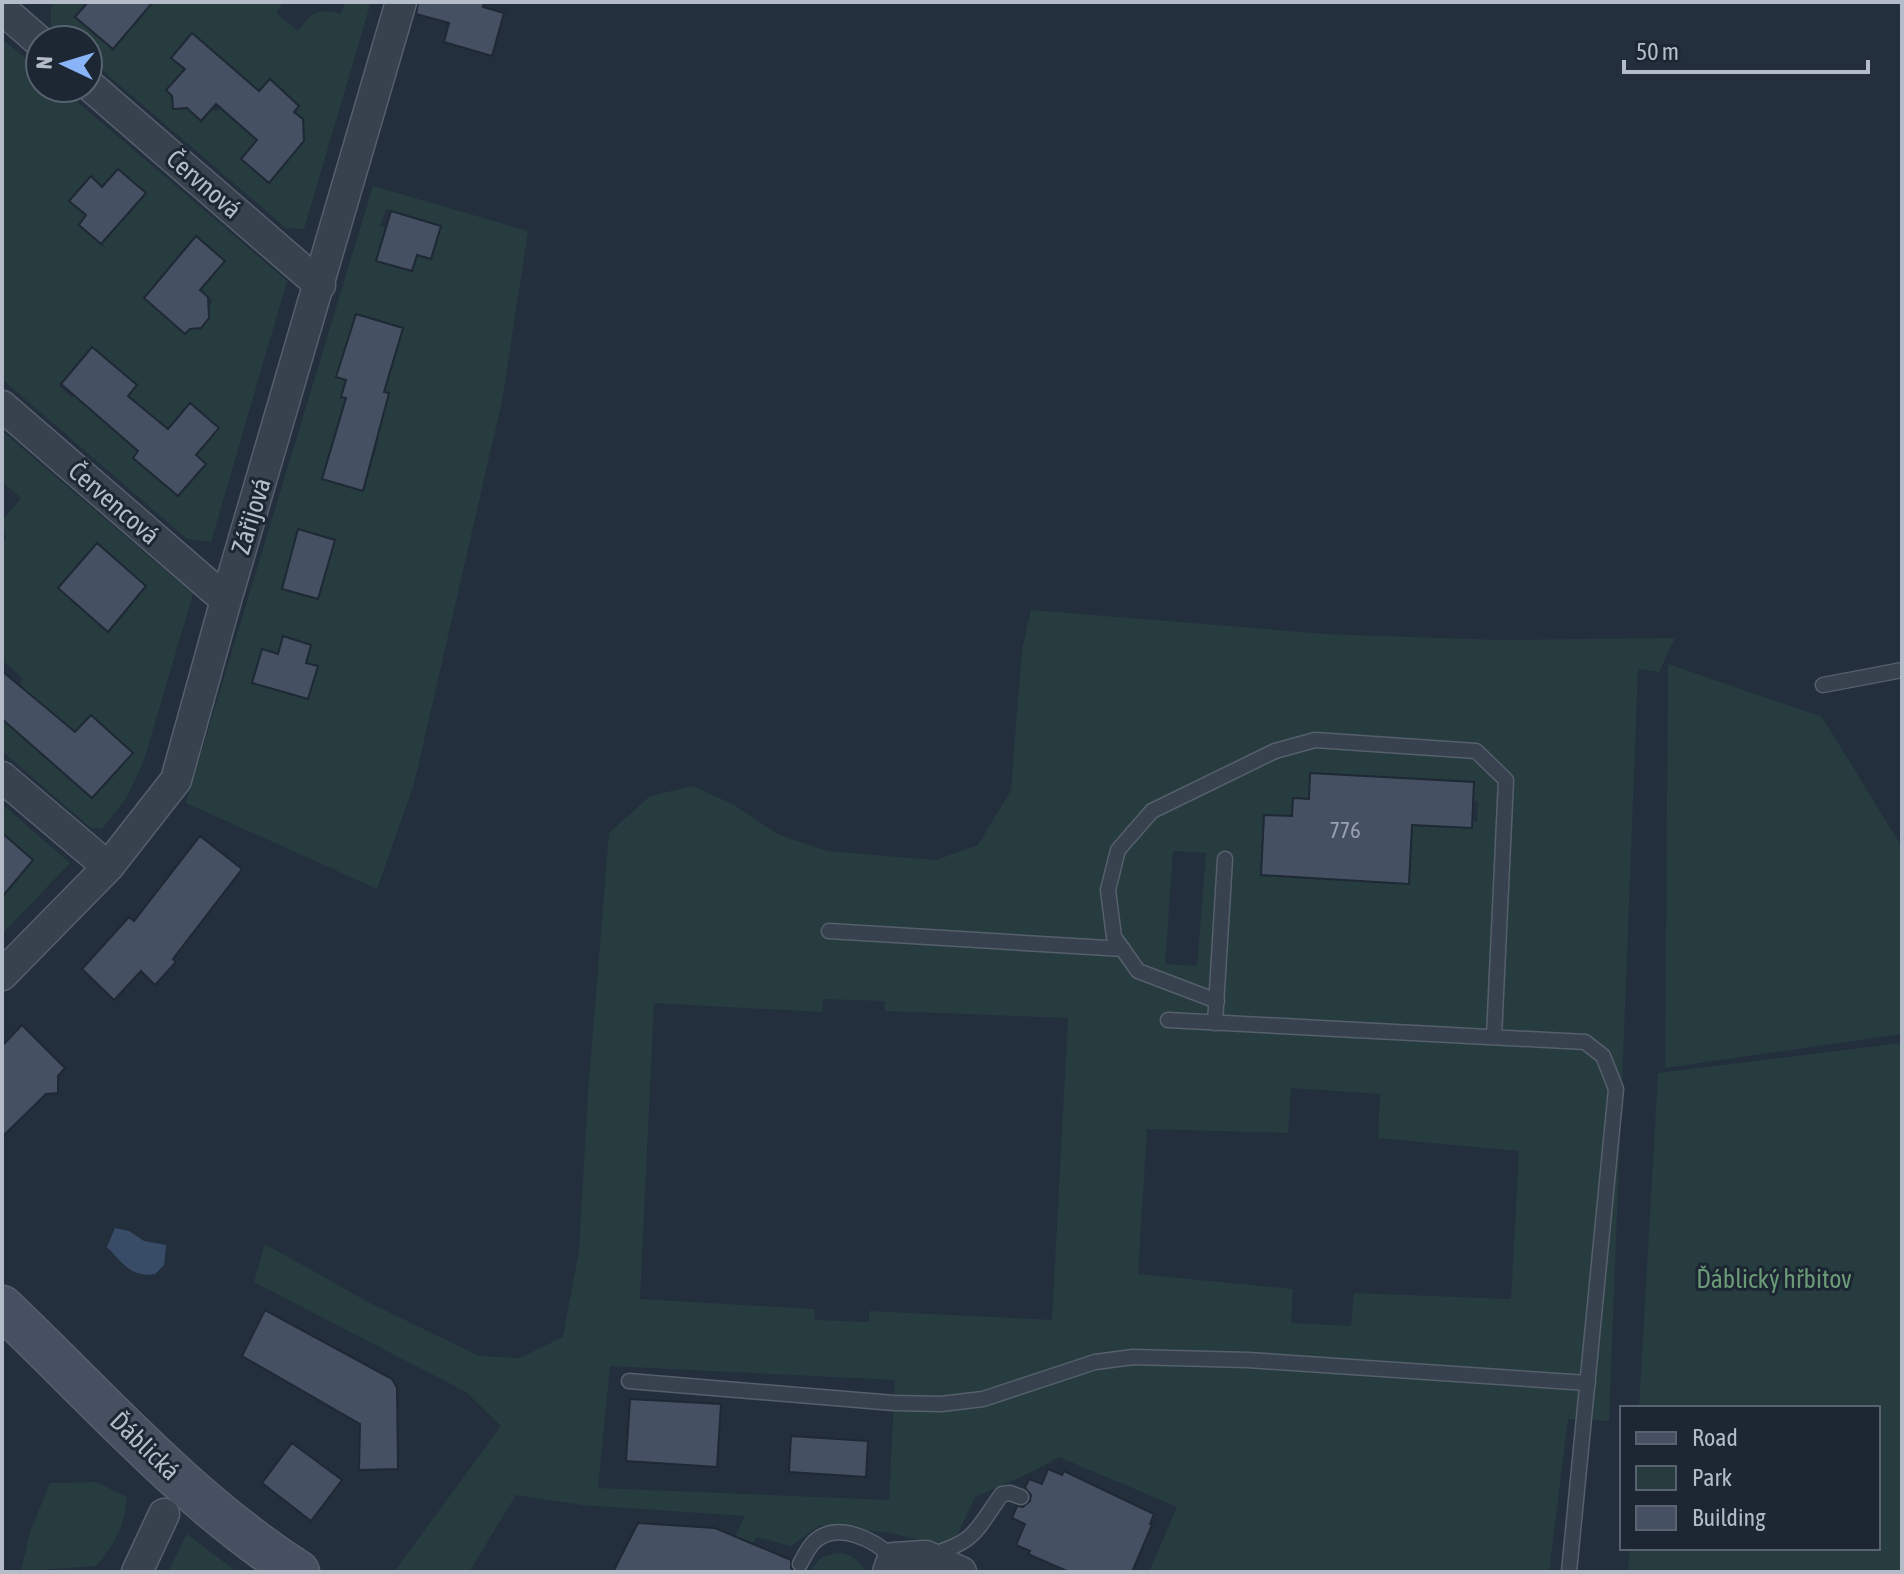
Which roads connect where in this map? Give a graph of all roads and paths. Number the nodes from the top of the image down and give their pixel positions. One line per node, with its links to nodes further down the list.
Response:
1 (401, 2): 3 (street, Zářijová)
2 (104, 98): 3 (street, Červnová)
3 (320, 285): 5 (street, Zářijová)
4 (2, 406): 5 (street, Červencová)
5 (226, 600): 10 (street, Zářijová)
6 (1902, 670): 7 (lane)
7 (1823, 685)
8 (2, 777): 10 (street)
9 (1225, 859): 14 (lane)
10 (108, 867): 13 (street, Zářijová)
11 (829, 931): 12 (lane)
12 (1123, 949): 14 (lane); 17 (lane)
13 (2, 975)
14 (1217, 1001): 16 (lane)
15 (1168, 1020): 16 (lane)
16 (1215, 1023): 17 (lane)
17 (1494, 1037): 20 (lane)
18 (2, 1307): 27 (main road, Ďáblická)
19 (629, 1381): 20 (lane)
20 (1588, 1383): 29 (lane)
21 (1021, 1497): 23 (lane)
22 (164, 1514): 26 (street)
23 (926, 1556): 25 (street); 28 (street)
24 (800, 1564): 25 (lane)
25 (890, 1565)
26 (137, 1572)
27 (298, 1572)
28 (961, 1572)
29 (1569, 1572)

